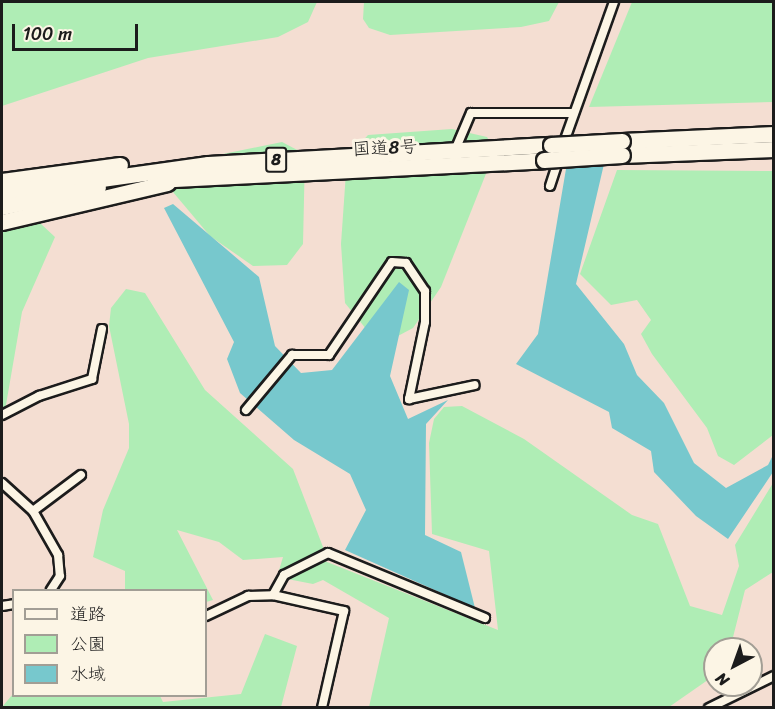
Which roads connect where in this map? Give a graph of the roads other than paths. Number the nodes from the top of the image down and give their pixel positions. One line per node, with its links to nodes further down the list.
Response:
1 (614, 2): 2 (street)
2 (573, 113): 4 (street); 9 (street)
3 (774, 134): 5 (highway, 国道8号 / 8)
4 (456, 148): 5 (highway, 国道8号 / 8, bridge); 7 (highway, 国道8号 / 8)
5 (622, 148): 6 (highway, 国道8号 / 8); 7 (highway, 国道8号 / 8, bridge)
6 (774, 149)
7 (211, 169): 8 (highway); 10 (highway, 国道8号 / 8); 11 (highway, 国道8号 / 8); 12 (highway)
8 (2, 181)
9 (549, 186)
10 (2, 193)
11 (2, 207)
12 (2, 222)
13 (102, 329): 16 (street)
14 (475, 386): 15 (street)
15 (248, 407)
16 (2, 416)
17 (81, 475): 19 (street)
18 (2, 483): 19 (street)
19 (33, 511): 20 (street)
20 (57, 589)
21 (273, 595): 22 (street); 23 (street); 25 (street)
22 (207, 616)
23 (485, 618)
24 (774, 676): 26 (street)
25 (322, 708)
26 (709, 708)

